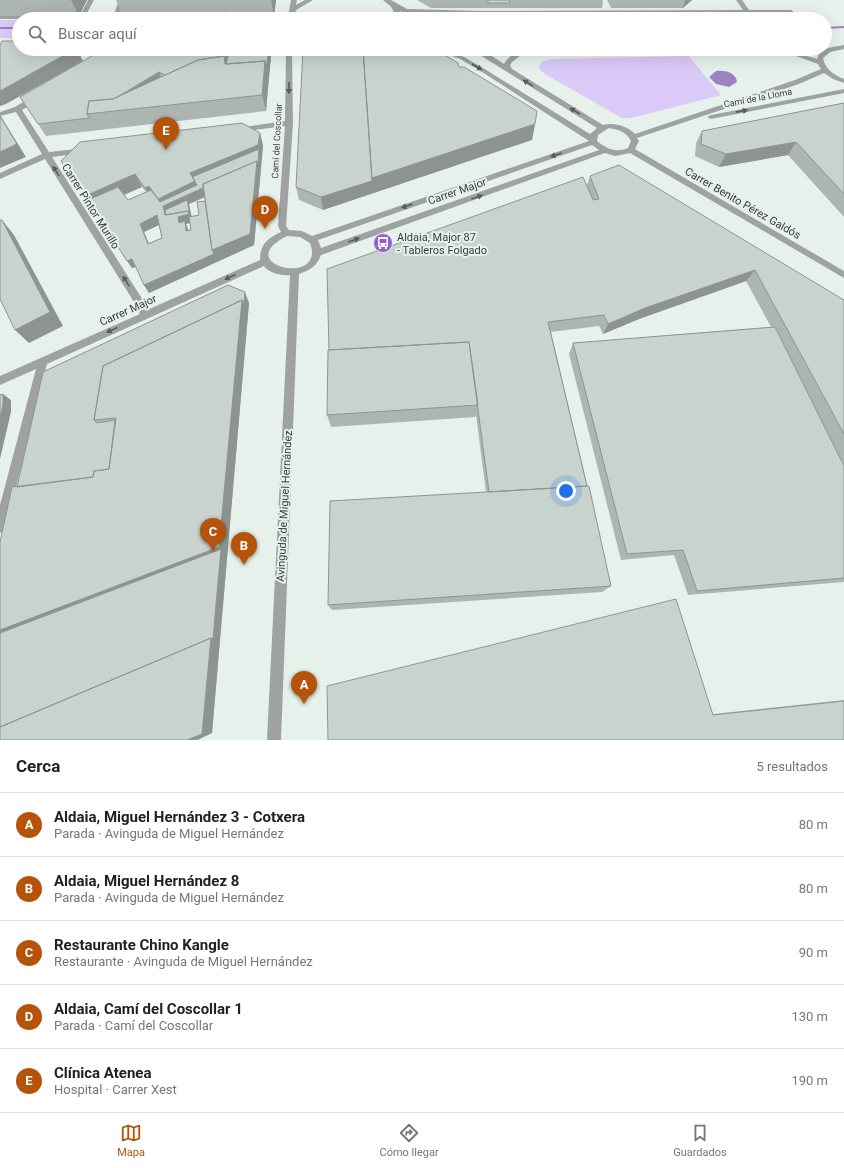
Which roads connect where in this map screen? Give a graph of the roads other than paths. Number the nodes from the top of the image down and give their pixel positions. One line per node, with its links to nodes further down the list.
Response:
1 (91, 0): 10 (street)
2 (122, 0): 11 (street)
3 (294, 0): 8 (street)
4 (310, 0): 8 (street)
5 (386, 0): 7 (street)
6 (739, 0): 14 (street)
7 (394, 5): 9 (street); 12 (street)
8 (293, 10)
9 (406, 11): 13 (street)
10 (85, 12)
11 (118, 12)
12 (397, 12)
13 (443, 12)
14 (747, 12): 15 (street)
15 (791, 12)
16 (0, 17): 17 (street)
17 (12, 17)
18 (844, 47): 20 (street)
19 (832, 48): 20 (street)
20 (835, 48): 21 (street)
21 (832, 49)
22 (289, 56): 36 (street, Camí del Coscollar, one-way to 36)
23 (456, 56): 41 (street, one-way to 41)
24 (485, 56): 30 (street)
25 (515, 56): 30 (street)
26 (803, 56): 28 (street)
27 (822, 56): 28 (street)
28 (820, 62): 29 (street)
29 (824, 70): 31 (street); 37 (street, Camí de la Lloma)
30 (509, 71): 38 (street, one-way to 30)
31 (844, 82)
32 (844, 91): 37 (street, Camí de la Lloma, one-way to 32)
33 (45, 93): 34 (street)
34 (18, 108): 35 (street); 45 (street, Carrer Pintor Murillo)
35 (0, 114)
36 (289, 123): 39 (street); 47 (street, Camí del Coscollar)
37 (676, 124): 40 (street, Camí de la Lloma)
38 (602, 128): 40 (street); 41 (street)
39 (232, 130)
40 (633, 137): 43 (street)
41 (593, 140): 44 (street); 48 (street, Carrer Major, one-way to 48)
42 (93, 149): 45 (street)
43 (631, 150): 44 (street); 52 (street, Carrer Benito Pérez Galdós)
44 (604, 151): 49 (street, Carrer Major, one-way to 44)
45 (46, 155): 46 (street); 53 (street, Carrer Pintor Murillo, one-way to 45)
46 (0, 176)
47 (286, 233): 48 (street); 50 (street)
48 (312, 239): 49 (street)
49 (317, 253): 51 (street)
50 (266, 261): 51 (street); 53 (street, Carrer Major, one-way to 53)
51 (295, 272): 57 (street, Avinguda de Miguel Hernández)
52 (844, 275)
53 (145, 315): 54 (street, Carrer Major, one-way to 54)
54 (43, 361): 55 (street, Carrer Major); 56 (street)
55 (0, 381)
56 (0, 524)
57 (274, 740)

